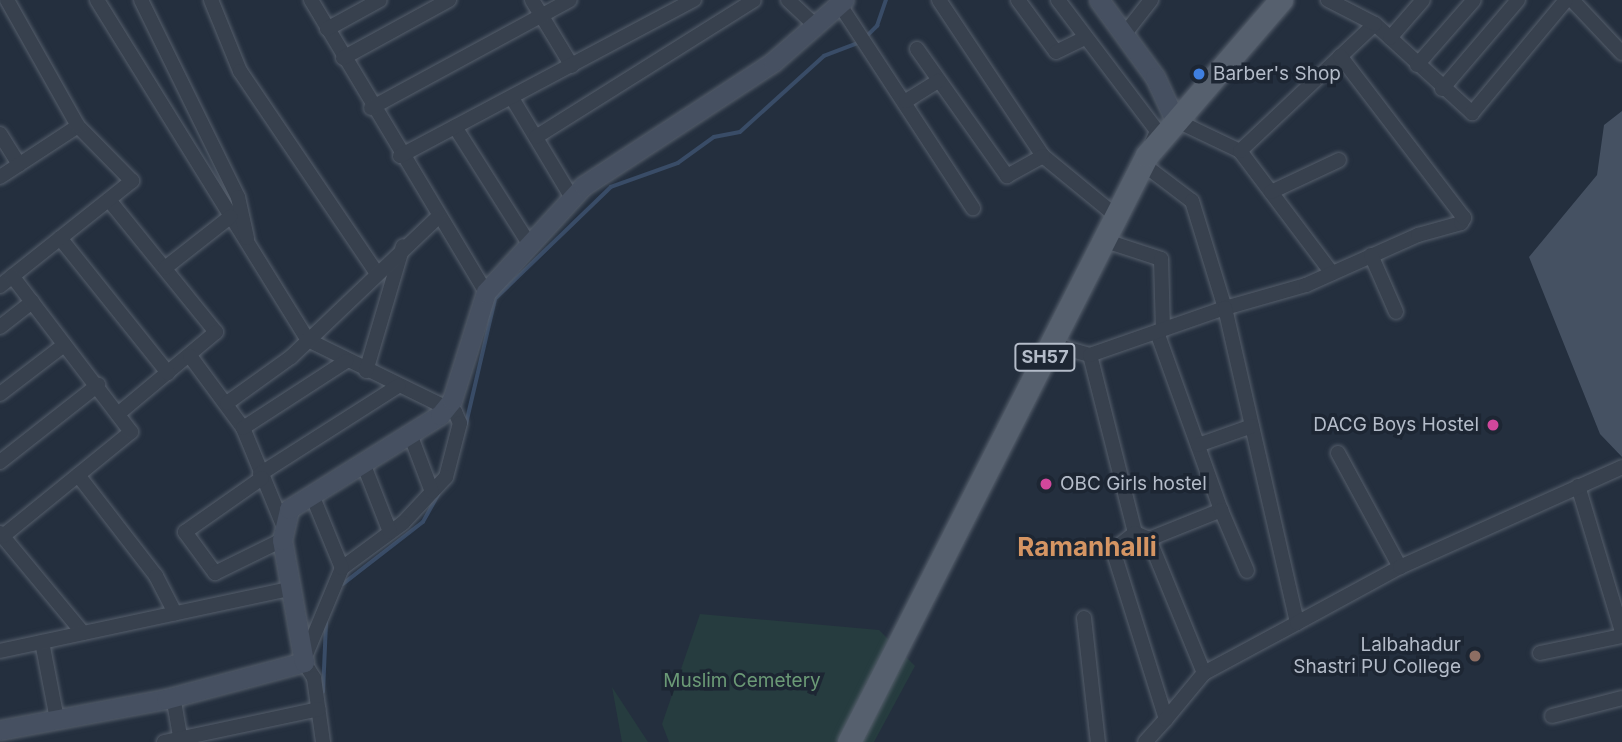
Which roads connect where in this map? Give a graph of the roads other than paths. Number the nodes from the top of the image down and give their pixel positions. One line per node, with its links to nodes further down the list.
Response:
1 (7, 0): 45 (street)
2 (97, 0): 60 (street)
3 (141, 0): 66 (street)
4 (211, 0): 69 (street)
5 (311, 0): 29 (street)
6 (380, 0): 29 (street)
7 (449, 0): 36 (street)
8 (532, 0): 26 (street)
9 (570, 0): 26 (street)
10 (694, 0): 38 (street)
11 (754, 0): 48 (street)
12 (788, 0): 28 (street)
13 (939, 0): 51 (street)
14 (1018, 0): 31 (street)
15 (1058, 0): 31 (street)
16 (1099, 0): 30 (street)
17 (1151, 0): 30 (street)
18 (1281, 0): 44 (main road, SH57)
19 (1328, 0): 27 (street)
20 (1423, 0): 32 (street)
21 (1474, 0): 37 (street)
22 (1518, 0): 40 (street)
23 (1566, 0): 40 (street)
24 (1572, 0): 34 (street)
25 (842, 3): 28 (street); 42 (street)
26 (542, 15): 38 (street); 43 (street)
27 (1375, 23): 32 (street); 35 (street)
28 (817, 27): 57 (street)
29 (327, 29): 36 (street)
30 (1124, 36): 44 (street)
31 (1085, 38): 52 (street)
32 (1390, 38): 37 (street)
33 (917, 49): 39 (street)
34 (1622, 53)
35 (1340, 56): 49 (street); 67 (street)
36 (343, 58): 43 (street)
37 (1418, 65): 40 (street)
38 (572, 66): 41 (street)
39 (938, 81): 42 (street); 51 (street)
40 (1442, 89)
41 (512, 98): 46 (street); 48 (street)
42 (906, 101): 59 (street)
43 (371, 108): 50 (street)
44 (1175, 120): 49 (street); 52 (main road, SH57)
45 (78, 126): 54 (street); 58 (street)
46 (455, 127): 50 (street); 64 (street)
47 (0, 134): 54 (street)
48 (536, 137): 57 (street)
49 (1240, 150): 56 (street)
50 (400, 156): 61 (street)
51 (1043, 156): 62 (street)
52 (1145, 159): 62 (main road, SH57); 74 (street)
53 (1339, 160): 56 (street)
54 (19, 164): 55 (street)
55 (0, 177)
56 (1271, 192): 70 (street)
57 (572, 198): 64 (street)
58 (109, 200): 63 (street); 68 (street)
59 (974, 208)
60 (230, 218): 66 (street); 68 (street)
61 (437, 218): 65 (street); 72 (street)
62 (1107, 238): 77 (street); 79 (main road, SH57)
63 (60, 239): 71 (street); 85 (street)
64 (528, 242): 72 (street)
65 (403, 246): 69 (street); 84 (street)
66 (250, 248): 78 (street)
67 (1371, 255): 70 (street); 75 (street)
68 (165, 268): 82 (street)
69 (376, 272): 78 (street)
70 (1332, 273): 74 (street)
71 (6, 281): 73 (street)
72 (486, 292): 90 (street)
73 (32, 302): 76 (street); 80 (street)
74 (1225, 308): 77 (street); 92 (street)
75 (1396, 312)
76 (0, 327)
77 (1160, 330): 81 (street); 95 (street)
78 (308, 340): 83 (street); 89 (street)
79 (1051, 344): 81 (street); 135 (main road, SH57)
80 (64, 345): 86 (street); 88 (street)
81 (1090, 355): 108 (street)
82 (190, 356): 85 (street); 89 (street)
83 (346, 361): 84 (street); 93 (street)
84 (366, 371): 87 (street)
85 (168, 373): 91 (street)
86 (98, 385): 91 (street); 97 (street)
87 (398, 386): 90 (street); 101 (street)
88 (0, 394)
89 (227, 403): 93 (street)
90 (446, 408): 94 (street); 103 (street)
91 (118, 414): 100 (street)
92 (1252, 426): 95 (street); 117 (street)
93 (243, 428): 101 (street)
94 (410, 434): 98 (street); 103 (street)
95 (1198, 445): 105 (street)
96 (1338, 453): 111 (street)
97 (0, 462)
98 (363, 463): 104 (street); 107 (street)
99 (1622, 467): 102 (street)
100 (78, 475): 109 (street); 115 (street)
101 (261, 476): 106 (street); 106 (street)
102 (1578, 486): 111 (street); 119 (street)
103 (432, 492): 107 (street)
104 (312, 495): 106 (street); 112 (street)
105 (1221, 510): 110 (street); 113 (street)
106 (283, 532): 114 (street)
107 (390, 532): 112 (street)
108 (1135, 533): 110 (street); 130 (street)
109 (1, 535): 118 (street)
110 (1149, 539): 124 (street)
111 (1400, 567): 117 (street)
112 (342, 569): 123 (street)
113 (1247, 571)
114 (288, 589): 115 (street); 123 (street)
115 (175, 613): 118 (street)
116 (1084, 618): 136 (street)
117 (1297, 623): 124 (street)
118 (83, 633): 120 (street)
119 (1622, 633): 122 (street)
120 (42, 642): 121 (street); 129 (street)
121 (0, 651)
122 (1540, 653)
123 (305, 660): 125 (street); 127 (street)
124 (1204, 673): 130 (street)
125 (173, 696): 129 (street); 132 (street)
126 (1622, 698): 128 (street)
127 (319, 709): 132 (street); 134 (street)
128 (1552, 716)
129 (58, 719): 131 (street)
130 (1166, 719): 137 (street)
131 (0, 730)
132 (181, 740): 133 (street)
133 (164, 742)
134 (323, 742)
135 (849, 742)
136 (1098, 742)
137 (1146, 742)

